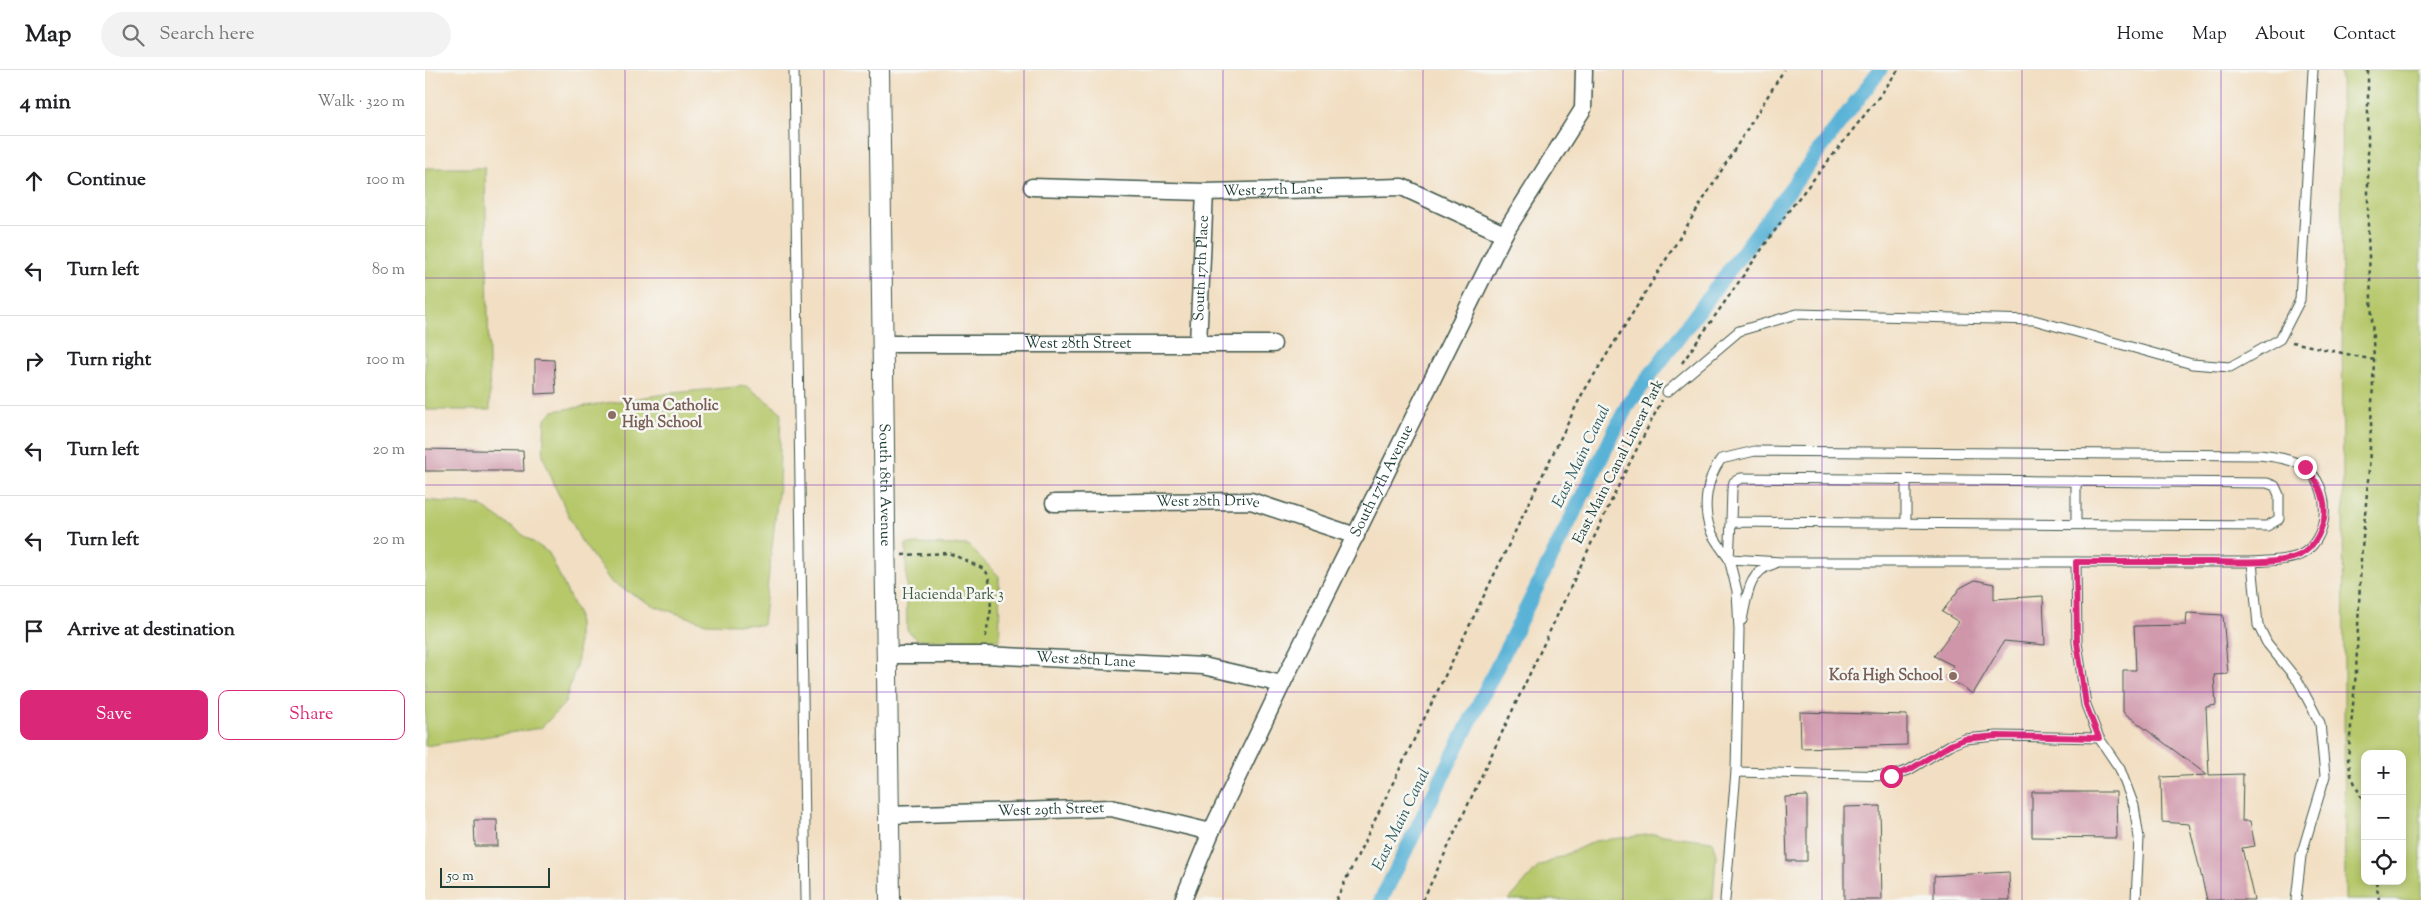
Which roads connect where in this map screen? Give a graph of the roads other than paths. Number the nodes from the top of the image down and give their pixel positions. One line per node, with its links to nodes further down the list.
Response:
1 (794, 70): 30 (lane)
2 (879, 70): 8 (street, South 18th Avenue)
3 (1584, 70): 7 (street, South 17th Avenue)
4 (2313, 70): 11 (lane)
5 (1032, 187): 6 (street, West 27th Lane)
6 (1205, 192): 7 (street, West 27th Lane); 9 (street, South 17th Place)
7 (1504, 234): 18 (street, South 17th Avenue)
8 (882, 344): 9 (street, West 28th Street); 24 (street, South 18th Avenue)
9 (1198, 344): 10 (street, West 28th Street)
10 (1273, 344)
11 (1667, 392)
12 (1906, 480): 13 (lane); 15 (lane); 16 (lane)
13 (2076, 481): 17 (lane); 17 (lane)
14 (1055, 503): 18 (street, West 28th Drive)
15 (1731, 522): 16 (lane); 19 (lane)
16 (1906, 523): 17 (lane)
17 (2076, 524)
18 (1356, 536): 25 (street, South 17th Avenue)
19 (1729, 559): 20 (lane); 22 (lane); 23 (lane)
20 (1781, 562): 21 (lane); 23 (lane)
21 (2076, 562): 22 (lane); 26 (lane)
22 (2252, 562): 35 (lane)
23 (1739, 630): 27 (lane)
24 (887, 655): 25 (street, West 28th Lane); 28 (street, South 18th Avenue)
25 (1282, 684): 29 (street, South 17th Avenue)
26 (2099, 738): 27 (lane); 34 (lane)
27 (1736, 772): 33 (lane)
28 (889, 815): 29 (street, West 29th Street); 31 (street, South 18th Avenue)
29 (1211, 832): 32 (street, South 17th Avenue)
30 (806, 900)
31 (890, 900)
32 (1183, 900)
33 (1725, 900)
34 (2136, 900)
35 (2296, 900)

